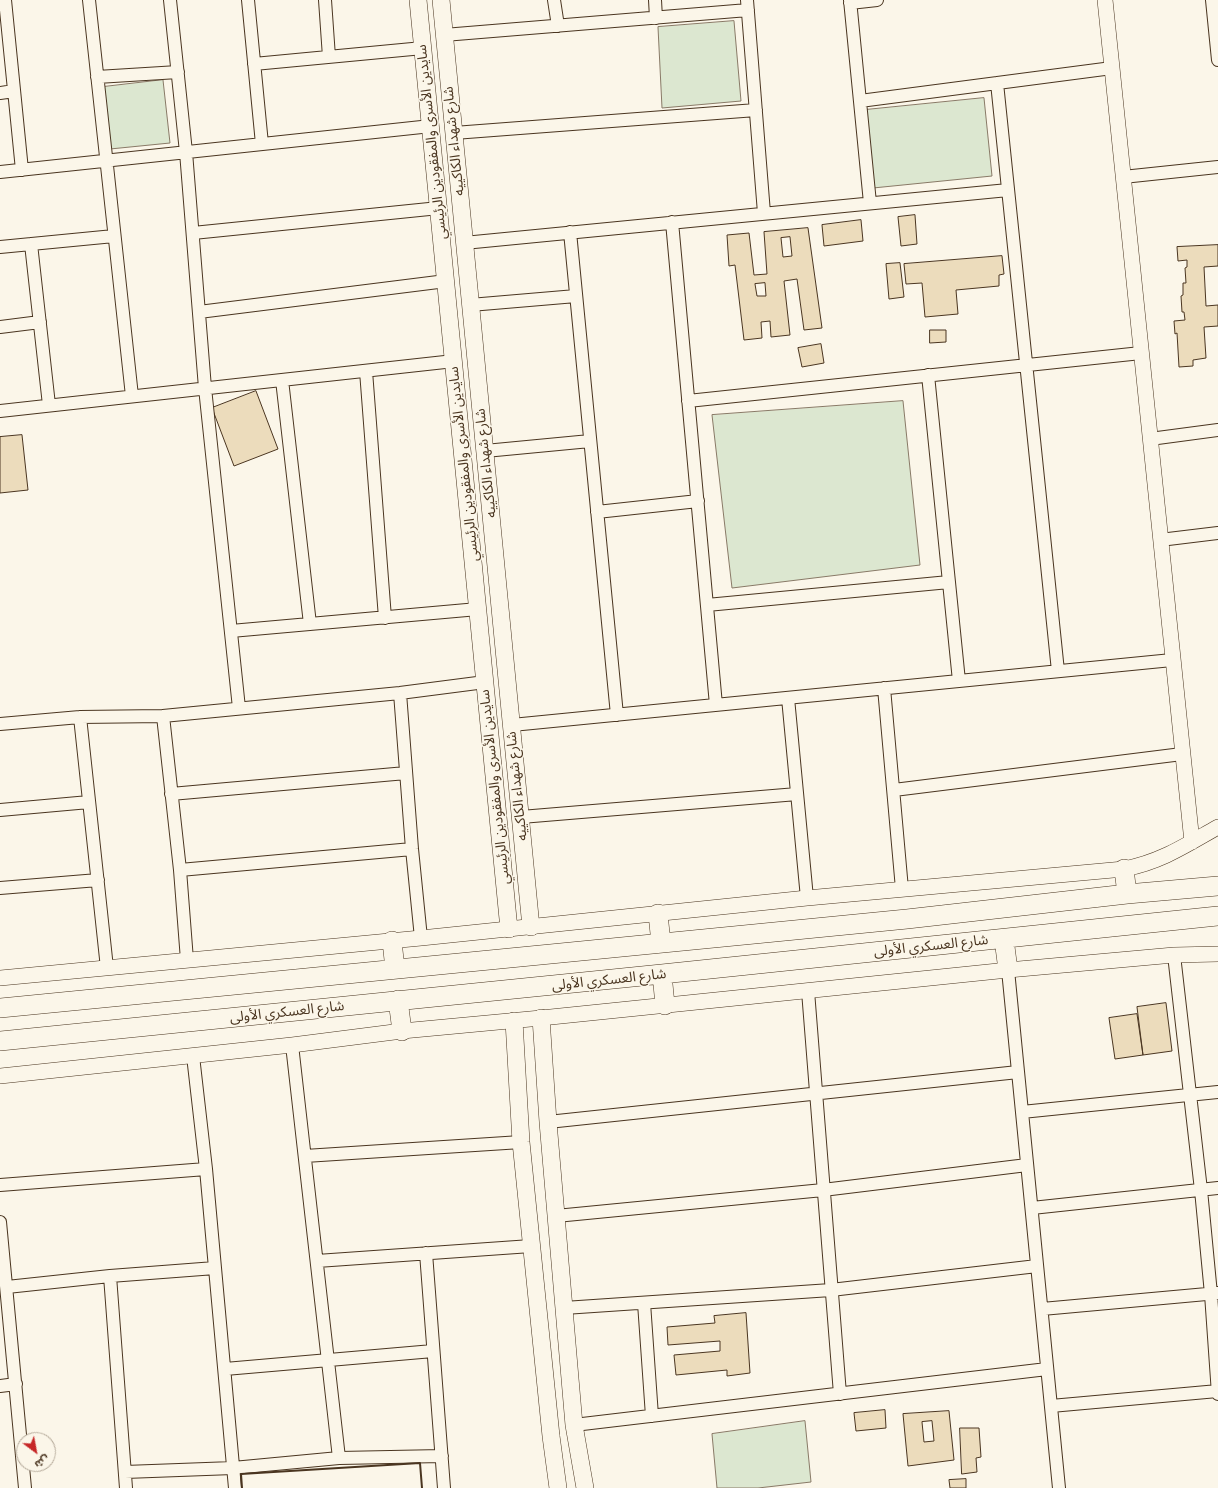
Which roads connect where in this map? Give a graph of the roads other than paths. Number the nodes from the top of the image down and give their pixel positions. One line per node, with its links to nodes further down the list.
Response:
1 (5, 0): 28 (street)
2 (89, 0): 24 (street)
3 (170, 0): 23 (street)
4 (248, 0): 21 (street)
5 (325, 0): 19 (street)
6 (418, 0): 18 (main road, سايدين الأسرى والمفقودين الرئيسي)
7 (440, 0): 17 (main road, شارع شهداء الكاكييه)
8 (554, 0): 16 (street)
9 (655, 0): 15 (street)
10 (877, 0): 13 (street)
11 (1105, 0): 22 (street)
12 (1212, 0): 20 (street)
13 (850, 2): 30 (street)
14 (747, 5): 15 (street); 31 (street)
15 (656, 18): 16 (street)
16 (558, 26): 17 (street)
17 (444, 35): 26 (main road, شارع شهداء الكاكييه)
18 (423, 48): 19 (street); 27 (main road, سايدين الأسرى والمفقودين الرئيسي)
19 (329, 57): 21 (street)
20 (1218, 60)
21 (254, 64): 34 (street)
22 (1112, 68): 25 (street); 40 (street)
23 (178, 72): 24 (street); 35 (street)
24 (97, 77): 36 (street)
25 (997, 83): 30 (street); 41 (street)
26 (449, 86): 27 (main road); 33 (main road, شارع شهداء الكاكييه)
27 (427, 89): 32 (main road, سايدين الأسرى والمفقودين الرئيسي)
28 (14, 91): 29 (street); 38 (street)
29 (0, 93)
30 (860, 101): 42 (street)
31 (756, 110): 33 (street); 44 (street)
32 (431, 126): 34 (street); 43 (main road, سايدين الأسرى والمفقودين الرئيسي)
33 (454, 133): 49 (main road, شارع شهداء الكاكييه)
34 (262, 144): 35 (street)
35 (186, 152): 36 (street); 47 (street)
36 (106, 160): 38 (street); 48 (street)
37 (1218, 167): 40 (street)
38 (22, 170): 39 (street)
39 (0, 172)
40 (1123, 177): 58 (street)
41 (1008, 190): 42 (street); 60 (street)
42 (870, 203): 44 (street)
43 (439, 208): 47 (street); 52 (main road, سايدين الأسرى والمفقودين الرئيسي)
44 (764, 213): 45 (street)
45 (672, 222): 46 (street); 66 (street)
46 (570, 232): 49 (street); 53 (street)
47 (193, 233): 55 (street)
48 (114, 236): 50 (street); 65 (street)
49 (464, 242): 54 (main road, شارع شهداء الكاكييه)
50 (31, 244): 51 (street); 56 (street)
51 (0, 247)
52 (446, 282): 55 (street); 59 (main road, سايدين الأسرى والمفقودين الرئيسي)
53 (576, 296): 54 (street); 71 (street)
54 (470, 305): 72 (main road, شارع شهداء الكاكييه)
55 (200, 312): 64 (street)
56 (40, 322): 57 (street); 67 (street)
57 (0, 327)
58 (1141, 353): 60 (street); 70 (street)
59 (454, 362): 61 (street); 79 (main road, سايدين الأسرى والمفقودين الرئيسي)
60 (1026, 365): 62 (street); 84 (street)
61 (366, 371): 63 (street); 80 (street)
62 (928, 375): 66 (street); 77 (street)
63 (282, 380): 64 (street); 81 (street)
64 (205, 388): 65 (street); 82 (street)
65 (132, 396): 67 (street)
66 (688, 400): 73 (street)
67 (48, 405): 68 (street)
68 (0, 411)
69 (1218, 430): 70 (street)
70 (1150, 439): 76 (street)
71 (590, 441): 72 (street); 74 (street)
72 (485, 451): 96 (main road, شارع شهداء الكاكييه)
73 (698, 502): 74 (street); 78 (street)
74 (597, 512): 92 (street)
75 (1218, 533): 76 (street)
76 (1160, 540): 83 (street)
77 (949, 582): 78 (street); 85 (street)
78 (707, 605): 90 (street)
79 (478, 609): 80 (street); 86 (main road, سايدين الأسرى والمفقودين الرئيسي)
80 (385, 618): 81 (street)
81 (310, 624): 82 (street)
82 (231, 631): 91 (street)
83 (1172, 660): 84 (street); 97 (street)
84 (1058, 671): 85 (street)
85 (959, 681): 87 (street)
86 (485, 682): 88 (street); 119 (main road, سايدين الأسرى والمفقودين الرئيسي)
87 (884, 688): 89 (street); 99 (street)
88 (400, 693): 91 (street); 98 (street)
89 (788, 698): 90 (street); 101 (street)
90 (716, 705): 92 (street)
91 (239, 708): 93 (street)
92 (617, 715): 96 (street)
93 (163, 716): 94 (street); 100 (street)
94 (80, 717): 95 (street); 102 (street)
95 (0, 724)
96 (512, 726): 104 (main road, شارع شهداء الكاكييه)
97 (1182, 754): 99 (street); 106 (street)
98 (406, 774): 100 (street); 107 (street)
99 (894, 790): 113 (street)
100 (170, 794): 109 (street)
101 (797, 794): 104 (street); 115 (street)
102 (89, 802): 103 (street); 110 (street)
103 (0, 810)
104 (520, 818): 118 (main road, شارع شهداء الكاكييه)
105 (1218, 827): 106 (street)
106 (1192, 842): 108 (street)
107 (412, 848): 109 (street); 120 (street)
108 (1124, 869): 113 (street); 114 (main road)
109 (180, 870): 128 (street)
110 (98, 880): 112 (street); 129 (street)
111 (1218, 886): 114 (main road)
112 (0, 888)
113 (902, 889): 115 (street)
114 (1127, 894): 123 (main road)
115 (807, 898): 116 (street)
116 (658, 914): 118 (street); 123 (main road)
117 (1218, 916): 121 (main road, شارع العسكري الأولى)
118 (531, 927): 119 (street)
119 (509, 929): 120 (street)
120 (421, 938): 122 (street)
121 (1004, 938): 131 (main road); 132 (main road, شارع العسكري الأولى)
122 (392, 941): 128 (street); 130 (main road)
123 (661, 943): 125 (main road)
124 (1218, 954): 126 (street)
125 (539, 955): 127 (main road); 134 (main road)
126 (1174, 955): 131 (street); 150 (street)
127 (509, 958): 130 (main road); 135 (main road)
128 (187, 960): 129 (street)
129 (107, 968): 133 (street)
130 (395, 969): 139 (main road)
131 (1008, 970): 136 (street); 146 (street)
132 (662, 974): 134 (main road, شارع العسكري الأولى); 138 (main road)
133 (0, 978)
134 (541, 986): 135 (main road, شارع العسكري الأولى)
135 (512, 989): 137 (main road, شارع العسكري الأولى)
136 (808, 991): 138 (street); 148 (street)
137 (398, 1000): 142 (main road); 143 (main road, شارع العسكري الأولى)
138 (665, 1005): 140 (street)
139 (0, 1008)
140 (541, 1018): 141 (street); 152 (main road)
141 (514, 1021): 142 (street); 151 (main road)
142 (402, 1031): 144 (street)
143 (0, 1041)
144 (292, 1046): 145 (street); 156 (street)
145 (193, 1056): 147 (street); 158 (street)
146 (1018, 1072): 148 (street); 153 (street)
147 (0, 1076)
148 (816, 1092): 154 (street); 161 (street)
149 (1218, 1092): 150 (street)
150 (1190, 1095): 153 (street); 162 (street)
151 (519, 1098): 152 (main road); 155 (main road)
152 (546, 1098): 154 (main road)
153 (1022, 1112): 157 (street)
154 (548, 1122): 164 (main road)
155 (521, 1142): 156 (street); 166 (main road)
156 (305, 1156): 168 (street)
157 (1027, 1165): 161 (street); 163 (street)
158 (206, 1169): 159 (street); 170 (street)
159 (0, 1186)
160 (1218, 1188): 162 (street)
161 (823, 1190): 164 (street); 173 (street)
162 (1201, 1190): 163 (street); 174 (street)
163 (1032, 1208): 169 (street)
164 (556, 1216): 176 (main road)
165 (0, 1222): 172 (street)
166 (531, 1246): 167 (street); 197 (main road)
167 (426, 1253): 168 (street); 178 (street)
168 (316, 1261): 179 (street)
169 (1037, 1266): 173 (street); 177 (street)
170 (215, 1268): 171 (street); 180 (street)
171 (110, 1276): 172 (street); 192 (street)
172 (7, 1287): 182 (street)
173 (831, 1290): 175 (street); 185 (street)
174 (1214, 1293): 177 (street); 184 (street)
175 (644, 1303): 176 (street); 187 (street)
176 (564, 1308): 188 (main road)
177 (1042, 1309): 181 (street)
178 (433, 1351): 179 (street); 189 (street)
179 (328, 1360): 180 (street); 190 (street)
180 (225, 1369): 191 (street)
181 (1047, 1369): 185 (street); 186 (street)
182 (16, 1384): 183 (street); 193 (street)
183 (0, 1386)
184 (1218, 1392): 186 (street)
185 (840, 1394): 187 (street)
186 (1051, 1406): 199 (street)
187 (652, 1416): 188 (street)
188 (574, 1425): 198 (main road)
189 (442, 1456): 190 (street); 196 (street)
190 (339, 1458): 191 (street)
191 (234, 1468): 192 (street); 195 (street)
192 (124, 1472): 194 (street)
193 (25, 1488)
194 (126, 1488)
195 (235, 1488)
196 (444, 1488)
197 (558, 1488)
198 (585, 1488)
199 (1059, 1488)

